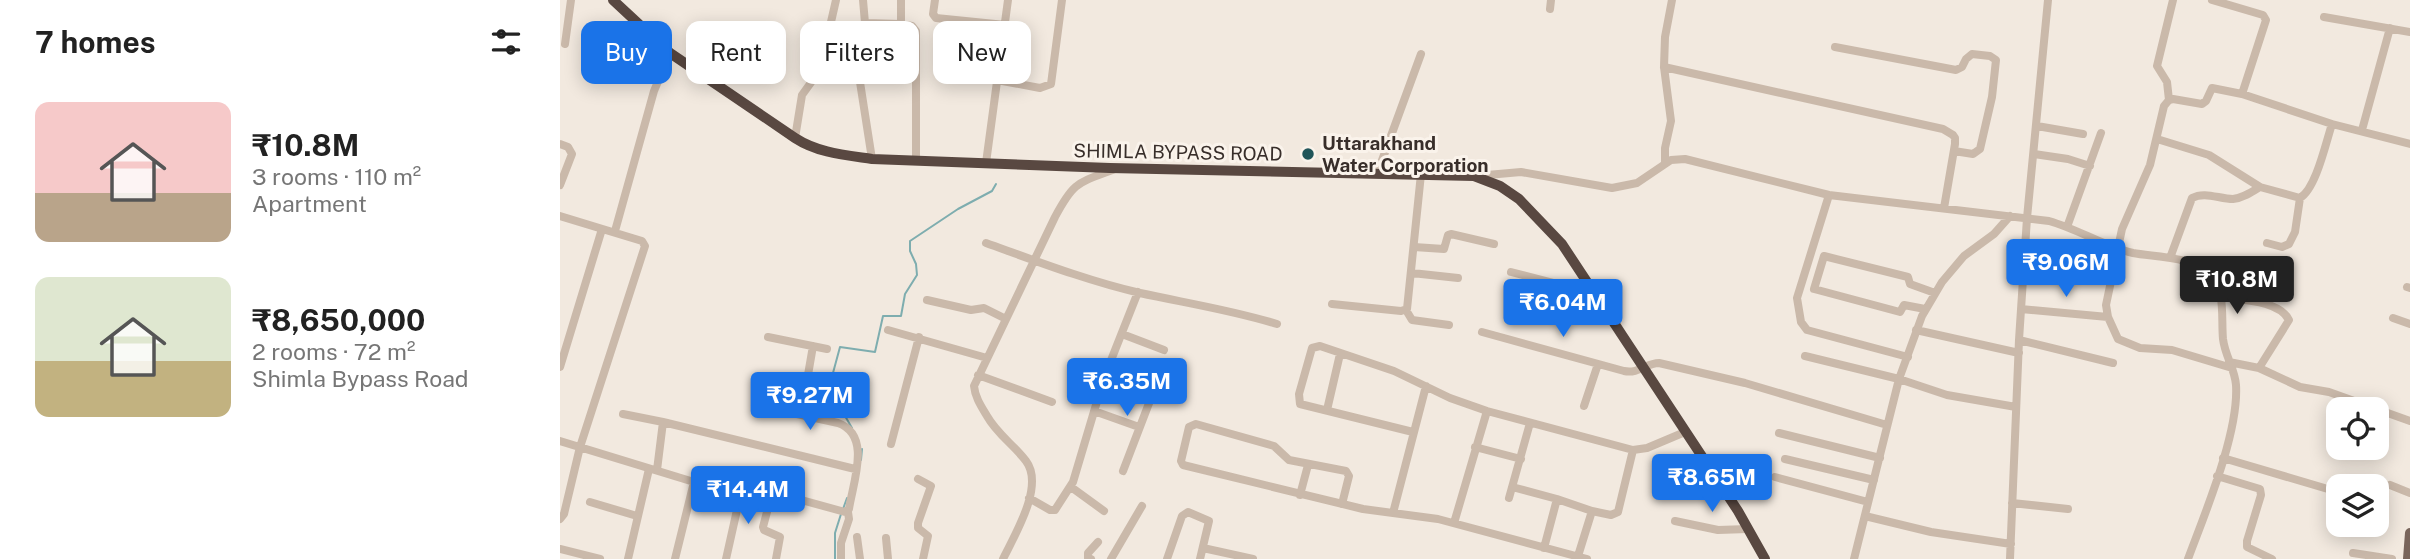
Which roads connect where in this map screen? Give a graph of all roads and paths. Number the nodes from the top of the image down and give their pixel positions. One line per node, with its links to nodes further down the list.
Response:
1 (570, 0): 21 (street)
2 (612, 0): 14 (highway, SHIMLA BYPASS ROAD)
3 (836, 0): 39 (street)
4 (863, 0): 15 (street)
5 (901, 0): 16 (street)
6 (935, 0): 17 (street)
7 (1008, 0): 18 (street)
8 (1062, 0): 30 (street)
9 (1672, 0): 25 (street)
10 (2048, 0): 34 (street)
11 (2173, 0): 32 (street)
12 (2212, 0): 31 (street)
13 (2324, 18): 19 (street)
14 (635, 21)
15 (864, 21)
16 (901, 21)
17 (966, 21)
18 (1005, 21)
19 (2390, 28): 20 (street); 35 (street)
20 (2410, 32)
21 (565, 44)
22 (1835, 47): 43 (street)
23 (672, 54): 39 (highway, SHIMLA BYPASS ROAD)
24 (1421, 54): 51 (street)
25 (1664, 67): 43 (street); 48 (street)
26 (657, 84): 64 (street)
27 (860, 84): 45 (street)
28 (916, 84): 46 (street)
29 (996, 84): 47 (street)
30 (1019, 84)
31 (2242, 94): 32 (street); 33 (street)
32 (2169, 100): 40 (street)
33 (2332, 124): 35 (street); 57 (street)
34 (2037, 126): 38 (street); 44 (street)
35 (2362, 130): 42 (street)
36 (2101, 133): 49 (street)
37 (2410, 133): 42 (street)
38 (2082, 134)
39 (795, 138): 45 (highway, SHIMLA BYPASS ROAD)
40 (2157, 139): 55 (street); 69 (street)
41 (560, 144): 54 (street)
42 (2409, 144)
43 (1954, 151): 58 (street)
44 (2034, 154): 49 (street); 61 (street)
45 (872, 159): 46 (highway, SHIMLA BYPASS ROAD)
46 (916, 159): 47 (highway, SHIMLA BYPASS ROAD)
47 (986, 163): 50 (highway, SHIMLA BYPASS ROAD)
48 (1665, 163): 53 (street); 56 (street)
49 (2090, 166): 62 (street)
50 (1117, 169): 51 (highway, SHIMLA BYPASS ROAD); 71 (street)
51 (1377, 174): 52 (highway, SHIMLA BYPASS ROAD)
52 (1421, 174): 53 (highway, SHIMLA BYPASS ROAD); 68 (street)
53 (1474, 176): 75 (highway, SHIMLA BYPASS ROAD)
54 (560, 185)
55 (2260, 187): 57 (street); 70 (street)
56 (1829, 195): 58 (street); 103 (street)
57 (2300, 198): 66 (street)
58 (1944, 208): 60 (street)
59 (560, 216): 63 (street)
60 (2010, 216): 61 (street); 77 (street)
61 (2027, 218): 62 (street); 82 (street)
62 (2067, 227): 69 (street)
63 (602, 229): 64 (street); 108 (street)
64 (615, 231): 134 (street)
65 (986, 243): 71 (street)
66 (2267, 243)
67 (1494, 244): 68 (street)
68 (1414, 247): 73 (street)
69 (2117, 248): 70 (street); 84 (street)
70 (2170, 258): 78 (street)
71 (1034, 260): 76 (street); 86 (street)
72 (1511, 272): 75 (street)
73 (1412, 273): 74 (street); 83 (street)
74 (1458, 278)
75 (1591, 286): 110 (highway, SHIMLA BYPASS ROAD)
76 (1138, 292): 87 (street); 93 (street)
77 (1935, 293): 81 (street); 81 (street)
78 (2221, 297): 107 (street); 109 (street)
79 (927, 300): 86 (street)
80 (1332, 303): 83 (street)
81 (1925, 309): 91 (street)
82 (2021, 309): 84 (street); 96 (street)
83 (1406, 310): 89 (street)
84 (2108, 317): 107 (street)
85 (2393, 318): 88 (street)
86 (1006, 319): 104 (street)
87 (1277, 324)
88 (2410, 324)
89 (1449, 325)
90 (888, 330): 95 (street)
91 (1916, 330): 100 (street); 103 (street)
92 (1482, 332): 106 (street)
93 (1122, 334): 99 (street); 112 (street)
94 (768, 337): 97 (street)
95 (919, 337): 104 (street); 133 (street)
96 (2019, 340): 100 (street); 105 (street)
97 (813, 346): 98 (street); 123 (street)
98 (827, 349)
99 (1164, 350)
100 (2019, 353): 118 (street)
101 (1340, 354): 114 (street); 119 (street); 119 (street)
102 (1805, 356): 113 (street)
103 (1908, 357): 113 (street)
104 (987, 358): 111 (street)
105 (2113, 363)
106 (1598, 364): 110 (street); 117 (street)
107 (2231, 365): 109 (street); 138 (street)
108 (560, 367)
109 (2259, 368): 124 (street)
110 (1644, 369): 127 (street); 130 (highway, SHIMLA BYPASS ROAD)
111 (978, 375): 115 (street); 158 (street)
112 (1104, 378): 120 (street); 128 (street)
113 (1899, 379): 118 (street); 127 (street)
114 (1426, 386): 121 (street); 129 (street)
115 (1052, 402)
116 (755, 405): 123 (street)
117 (1584, 406)
118 (2016, 407): 163 (street)
119 (1327, 410): 129 (street)
120 (1094, 411): 128 (street); 151 (street)
121 (1487, 411): 126 (street); 135 (street)
122 (622, 414): 125 (street)
123 (801, 415): 142 (street)
124 (2410, 421)
125 (663, 422): 142 (street); 143 (street)
126 (1530, 422): 136 (street); 139 (street)
127 (1887, 425): 137 (street)
128 (1139, 427): 144 (street)
129 (1413, 432): 170 (street)
130 (1685, 432): 136 (street); 176 (highway, SHIMLA BYPASS ROAD)
131 (1779, 433): 137 (street)
132 (560, 442): 134 (street)
133 (891, 444)
134 (580, 447): 143 (street); 173 (street)
135 (1475, 447): 139 (street); 175 (street)
136 (1633, 450): 168 (street)
137 (1880, 458): 148 (street)
138 (2223, 458): 145 (street); 153 (street)
139 (1521, 459): 152 (street)
140 (1785, 459): 148 (street)
141 (1308, 465): 157 (street); 157 (street); 164 (street)
142 (855, 469): 169 (street)
143 (653, 470): 149 (street); 171 (street)
144 (1123, 471)
145 (2217, 476): 205 (street); 206 (street)
146 (1775, 477): 162 (street)
147 (918, 479): 195 (street)
148 (1874, 480): 162 (street)
149 (694, 482): 156 (street); 189 (street)
150 (2390, 485): 155 (street)
151 (1071, 487): 158 (street); 167 (street)
152 (1512, 487): 159 (street); 160 (street)
153 (2326, 488)
154 (772, 493): 156 (street); 169 (street); 191 (street)
155 (2410, 493)
156 (738, 494): 190 (street)
157 (1300, 495): 164 (street)
158 (1029, 498): 196 (street)
159 (1509, 498)
160 (1557, 499): 168 (street); 184 (street)
161 (590, 502): 171 (street)
162 (1868, 502): 172 (street)
163 (2012, 503): 166 (street); 181 (street)
164 (1342, 504): 170 (street)
165 (1142, 506): 198 (street)
166 (2068, 509)
167 (1104, 510)
168 (1592, 511): 186 (street)
169 (848, 512): 192 (street)
170 (1393, 513): 175 (street)
171 (637, 516): 188 (street)
172 (1865, 516): 181 (street); 203 (street)
173 (560, 519)
174 (1675, 521): 176 (street)
175 (1454, 523): 184 (street)
176 (1748, 529): 202 (highway, SHIMLA BYPASS ROAD)
177 (2410, 533): 208 (main road)
178 (857, 537): 193 (street)
179 (886, 538): 194 (street)
180 (1098, 542): 197 (street)
181 (2011, 544): 204 (street)
182 (560, 548): 187 (street)
183 (1203, 548): 199 (street); 200 (street); 201 (street)
184 (1544, 548): 186 (street)
185 (2353, 553): 207 (street)
186 (1583, 558)
187 (600, 559)
188 (628, 559)
189 (675, 559)
190 (726, 559)
191 (776, 559)
192 (841, 559)
193 (860, 559)
194 (888, 559)
195 (923, 559)
196 (1003, 559)
197 (1091, 559)
198 (1111, 559)
199 (1167, 559)
200 (1200, 559)
201 (1253, 559)
202 (1765, 559)
203 (1854, 559)
204 (2010, 559)
205 (2188, 559)
206 (2272, 559)
207 (2392, 559)
208 (2408, 559)

